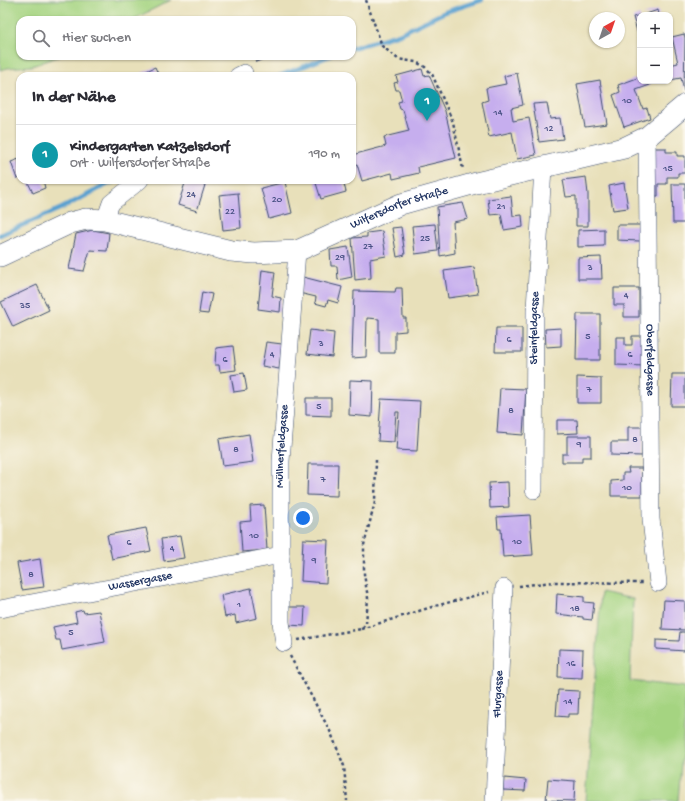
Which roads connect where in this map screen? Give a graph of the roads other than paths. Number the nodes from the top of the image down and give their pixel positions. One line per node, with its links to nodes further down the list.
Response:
1 (685, 105): 2 (street, Wilfersdorfer Straße)
2 (647, 137): 3 (street, Wilfersdorfer Straße); 10 (street, Oberfeldgasse)
3 (543, 167): 6 (street, Wilfersdorfer Straße); 8 (street, Steinfeldgasse)
4 (135, 184): 5 (street)
5 (105, 220): 6 (street, Wilfersdorfer Straße); 7 (street, Wilfersdorfer Straße)
6 (297, 251): 9 (street, Müllnerfeldgasse)
7 (0, 256)
8 (534, 490)
9 (281, 554): 12 (street, Wassergasse); 13 (street, Müllnerfeldgasse)
10 (658, 583)
11 (504, 588): 14 (street, Flurgasse)
12 (0, 609)
13 (284, 643)
14 (494, 801)

